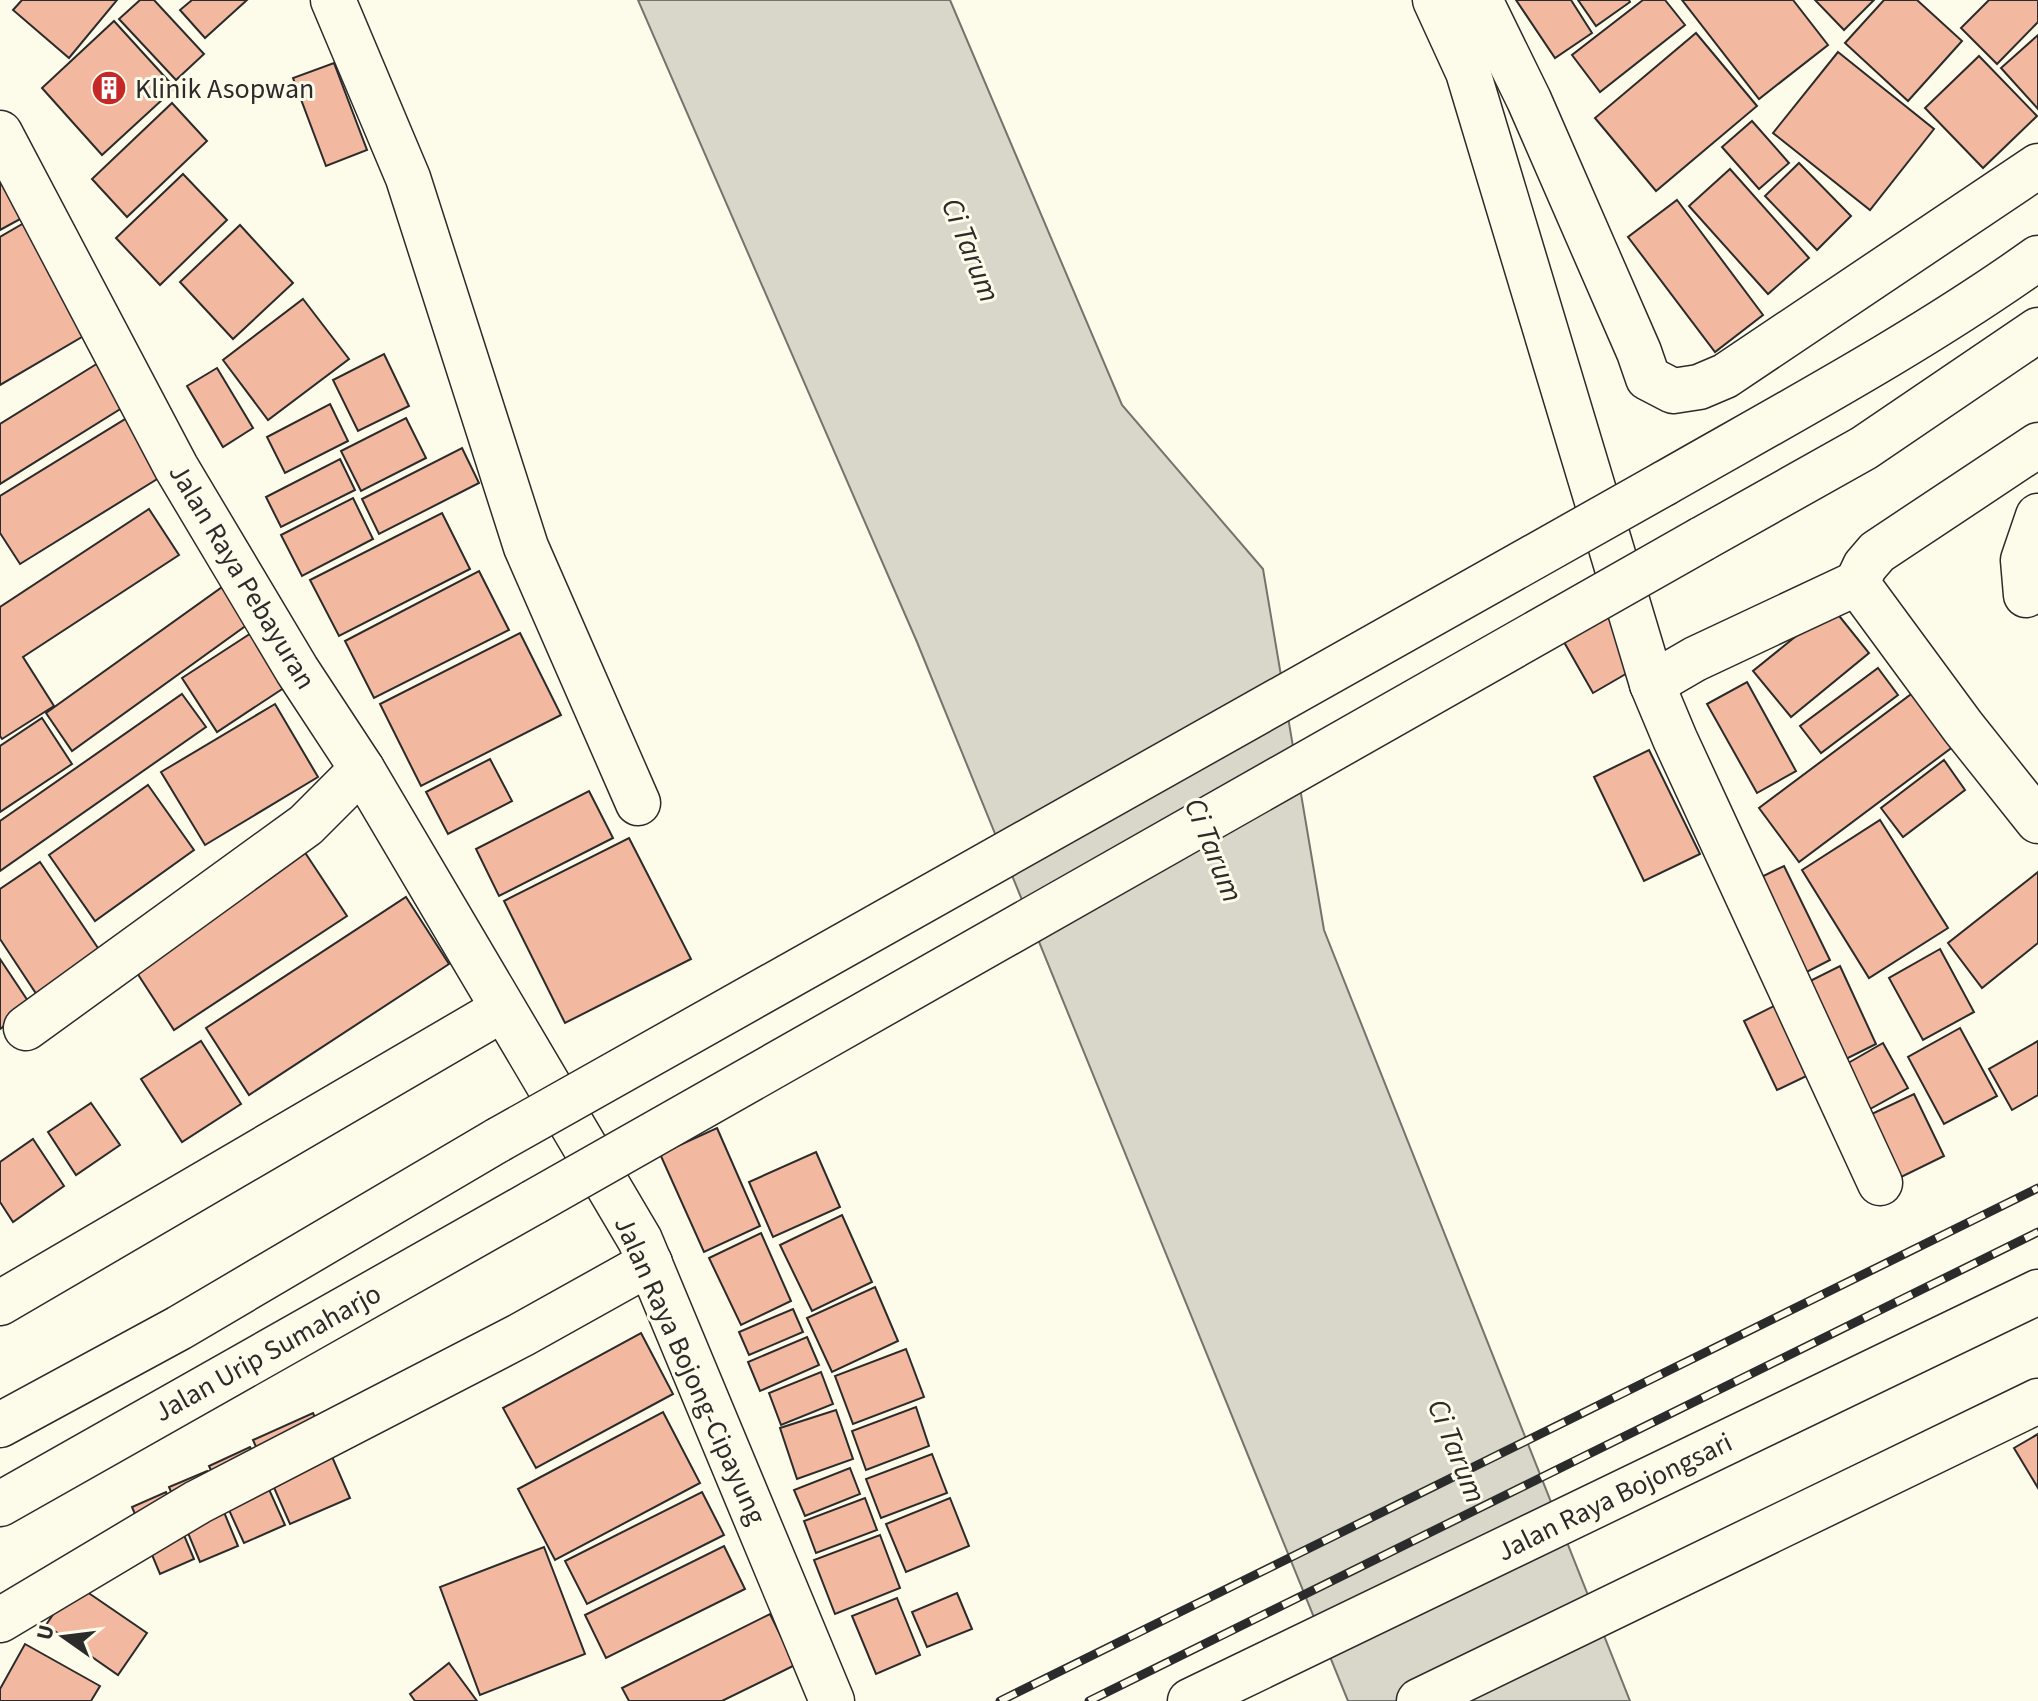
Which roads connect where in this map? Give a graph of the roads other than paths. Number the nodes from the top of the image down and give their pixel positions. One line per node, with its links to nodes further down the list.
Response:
1 (333, 0): 14 (main road)
2 (1435, 0): 12 (main road)
3 (1480, 0): 5 (main road)
4 (0, 133): 13 (main road, Jalan Raya Pebayuran)
5 (2038, 166)
6 (2038, 258): 23 (main road, bridge)
7 (2038, 330): 24 (main road, Jalan Urip Sumaharjo, bridge)
8 (2038, 445): 10 (main road)
9 (2038, 516): 11 (main road)
10 (1857, 583): 12 (main road); 15 (main road)
11 (2026, 595)
12 (1652, 684): 18 (main road)
13 (362, 769): 16 (main road, Jalan Raya Pebayuran); 17 (main road)
14 (638, 803)
15 (2038, 821)
16 (503, 1009): 19 (main road, Jalan Raya Bojong-Cipayung); 21 (main road)
17 (26, 1028)
18 (1880, 1183)
19 (650, 1263): 25 (main road); 26 (main road, Jalan Raya Bojong-Cipayung)
20 (2038, 1292): 27 (main road, Jalan Raya Bojongsari)
21 (0, 1303)
22 (2030, 1405): 28 (main road)
23 (0, 1425)
24 (0, 1504)
25 (0, 1620)
26 (832, 1701)
27 (1190, 1701)
28 (1419, 1701)

